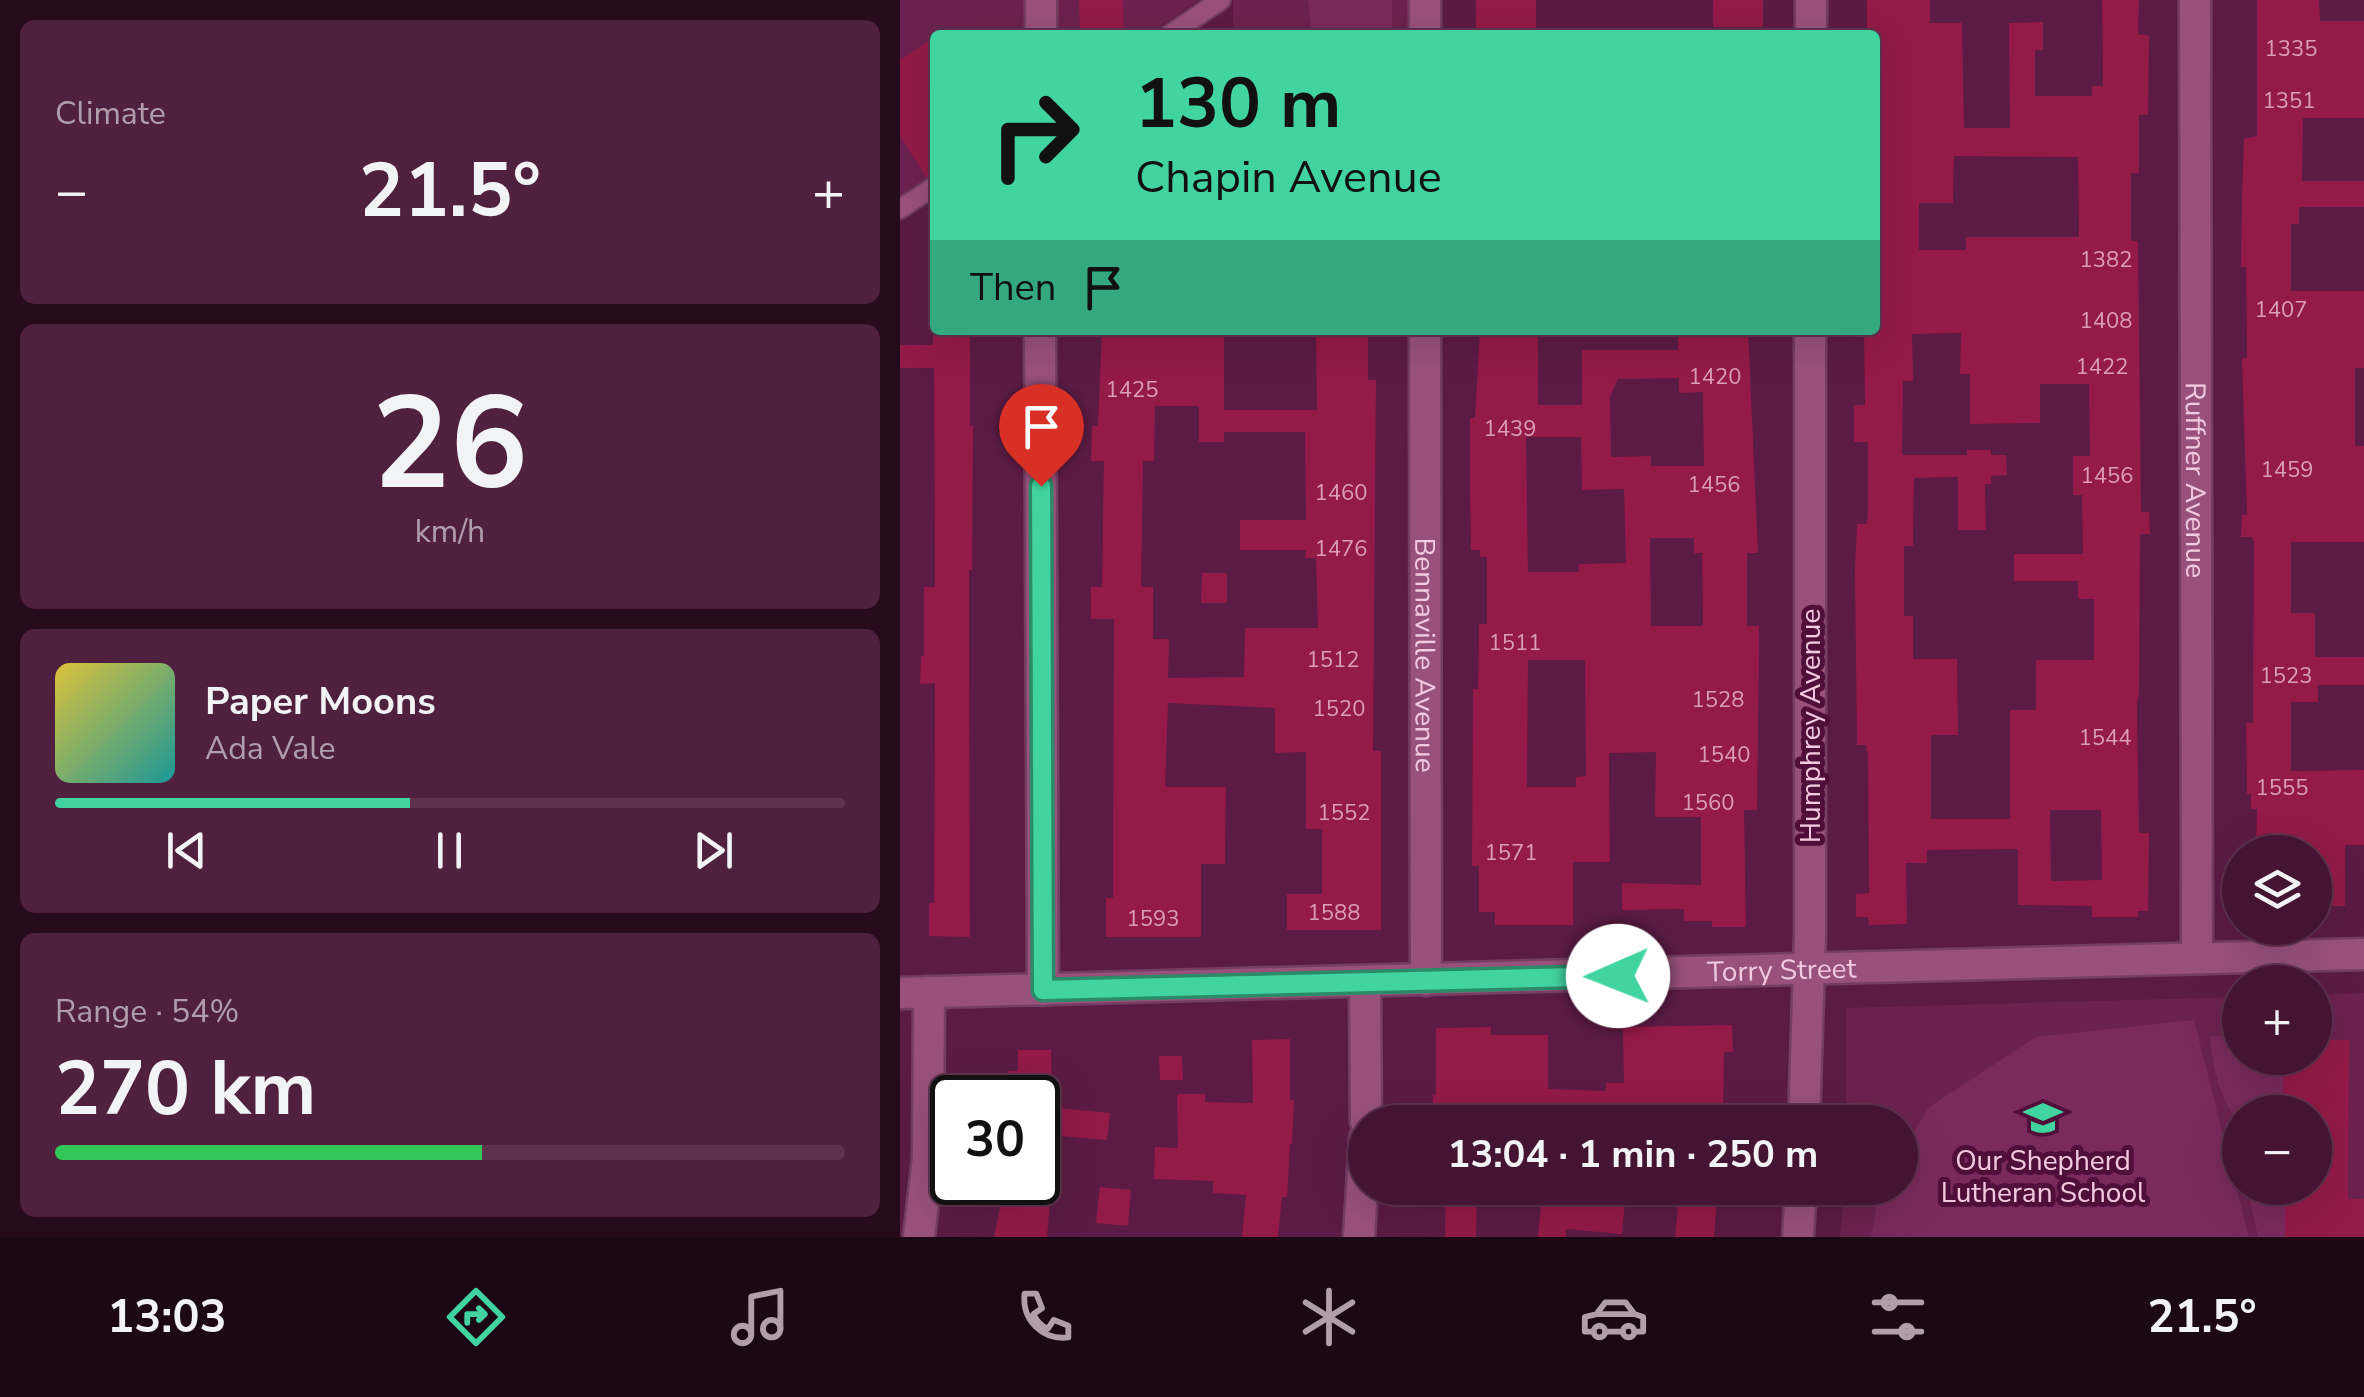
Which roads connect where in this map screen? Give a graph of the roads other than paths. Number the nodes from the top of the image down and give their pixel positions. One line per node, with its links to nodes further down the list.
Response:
1 (1041, 0): 6 (street)
2 (1221, 0): 7 (lane)
3 (1425, 0): 8 (street)
4 (1811, 0): 9 (street)
5 (2195, 0): 16 (street, Ruffner Avenue)
6 (1041, 30)
7 (1176, 30)
8 (1425, 30)
9 (1811, 30)
10 (930, 189): 11 (lane)
11 (900, 209)
12 (1040, 335): 20 (street)
13 (1425, 335): 19 (street, Bennaville Avenue)
14 (1810, 335): 17 (street, Humphrey Avenue)
15 (2364, 954): 16 (street, Torry Street)
16 (2197, 958): 17 (street, Torry Street)
17 (1808, 971): 19 (street, Torry Street); 23 (street, Humphrey Avenue)
18 (1365, 980): 19 (street, Torry Street); 20 (street, Torry Street); 22 (street)
19 (1426, 980)
20 (1043, 990): 21 (street, Torry Street)
21 (914, 992): 26 (street)
22 (1366, 1105)
23 (1804, 1105)
24 (1361, 1205): 27 (street)
25 (1801, 1205): 28 (street)
26 (919, 1237)
27 (1359, 1237)
28 (1798, 1237)

